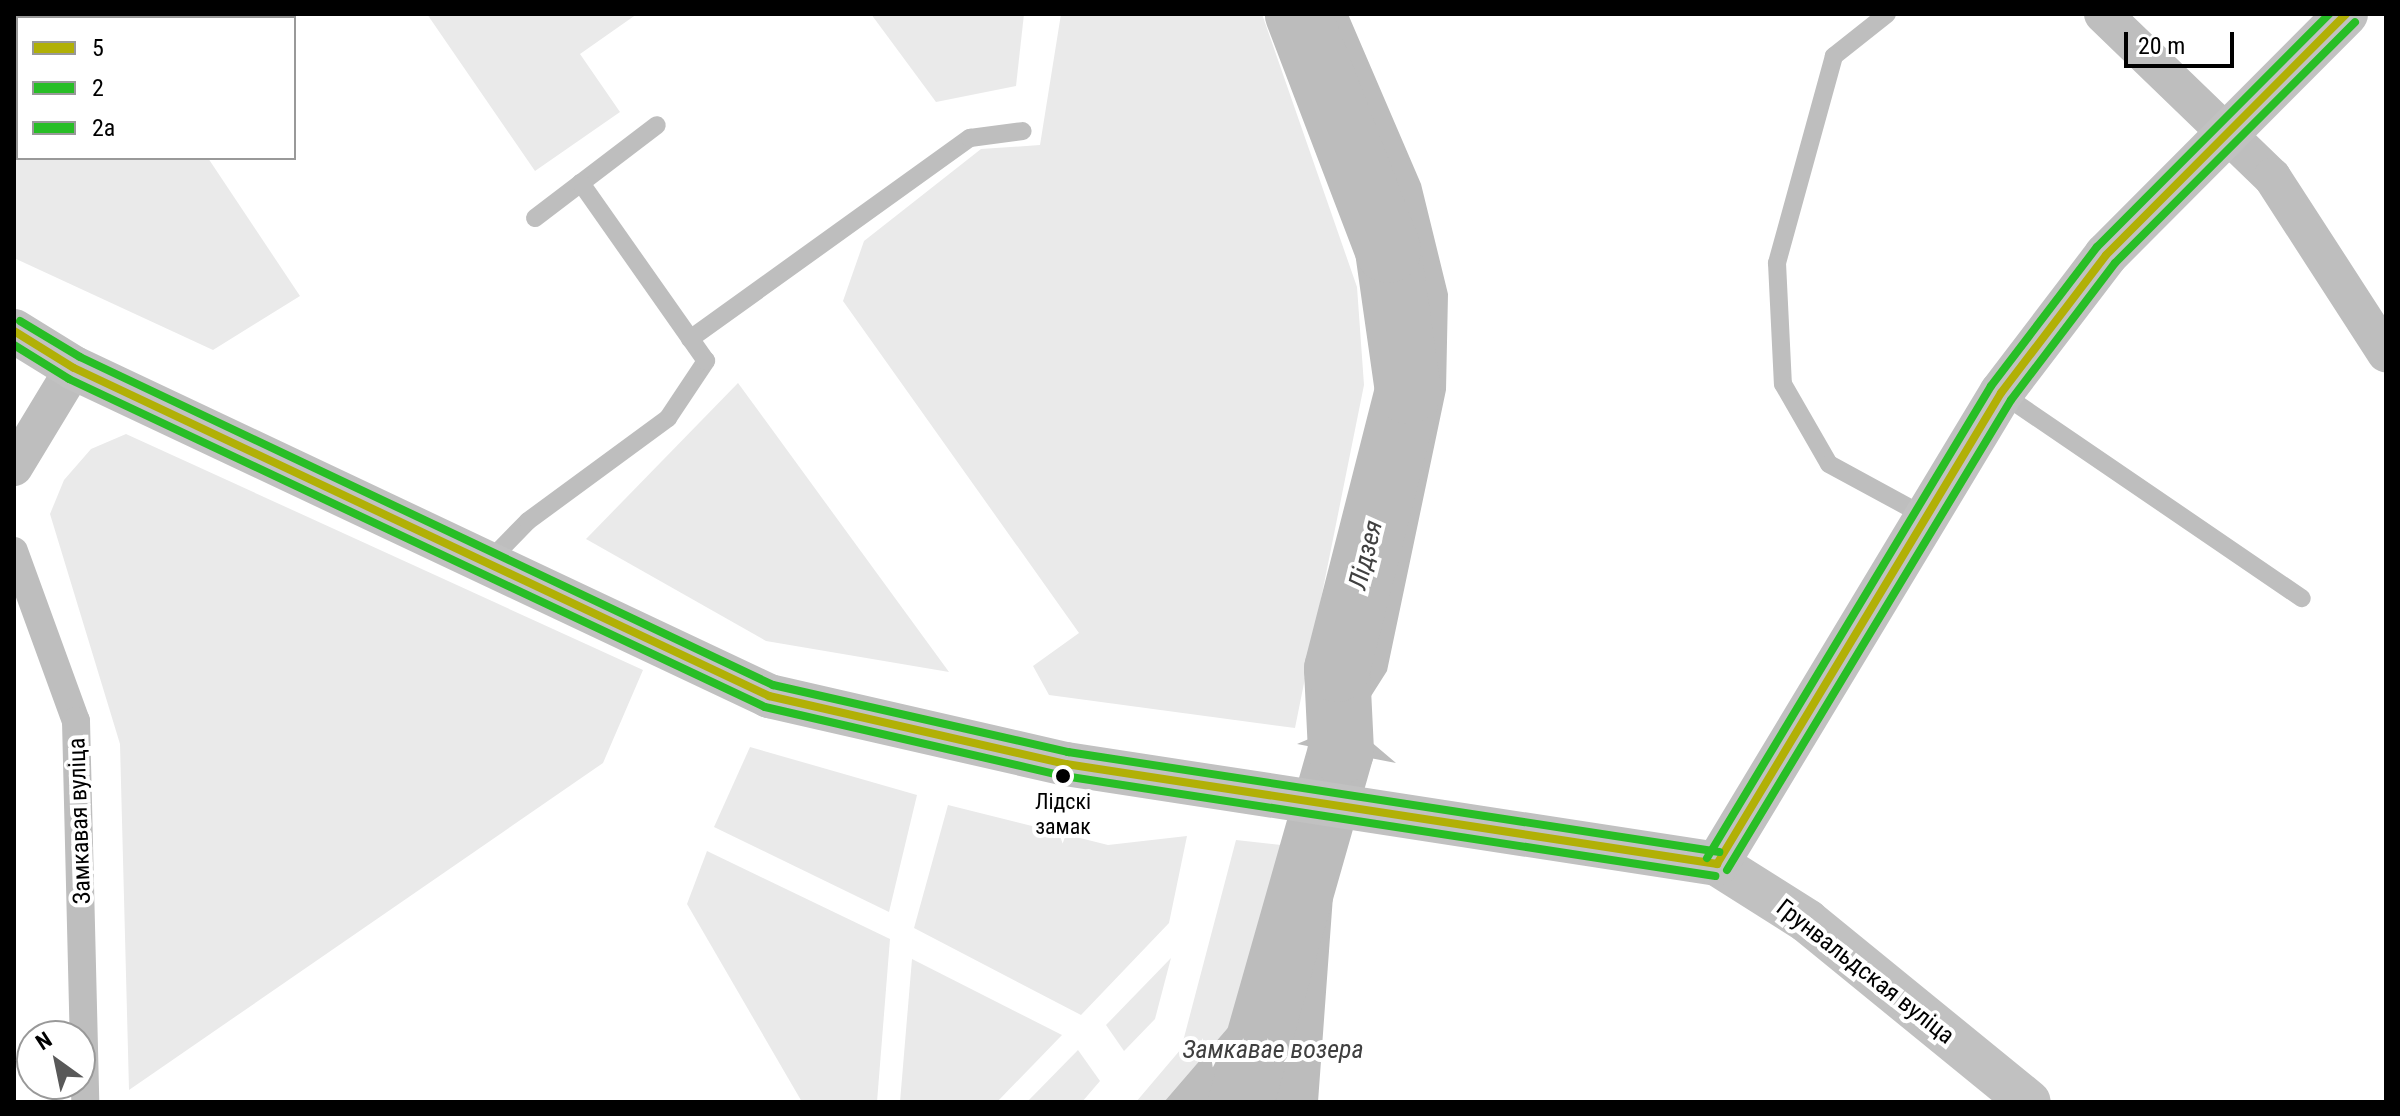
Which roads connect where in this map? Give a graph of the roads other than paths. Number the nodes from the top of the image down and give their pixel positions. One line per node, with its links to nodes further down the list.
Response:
1 (1887, 14): 15 (lane)
2 (2103, 14): 6 (street)
3 (2346, 14): 6 (main road)
4 (657, 125): 7 (lane)
5 (1023, 131): 10 (lane)
6 (2229, 132): 11 (street); 13 (main road)
7 (581, 183): 8 (lane); 10 (lane)
8 (535, 218)
9 (14, 331): 12 (main road, Грунвальдская вуліца)
10 (690, 339): 17 (lane)
11 (2386, 353)
12 (74, 368): 14 (street); 17 (main road, Грунвальдская вуліца)
13 (2001, 393): 15 (main road); 18 (lane)
14 (14, 467)
15 (1923, 515): 19 (main road)
16 (14, 551): 20 (street, Замкавая вуліца)
17 (488, 562): 19 (main road, Грунвальдская вуліца)
18 (2302, 598)
19 (1717, 864): 21 (main road, Грунвальдская вуліца)
20 (85, 1102)
21 (2029, 1102)

